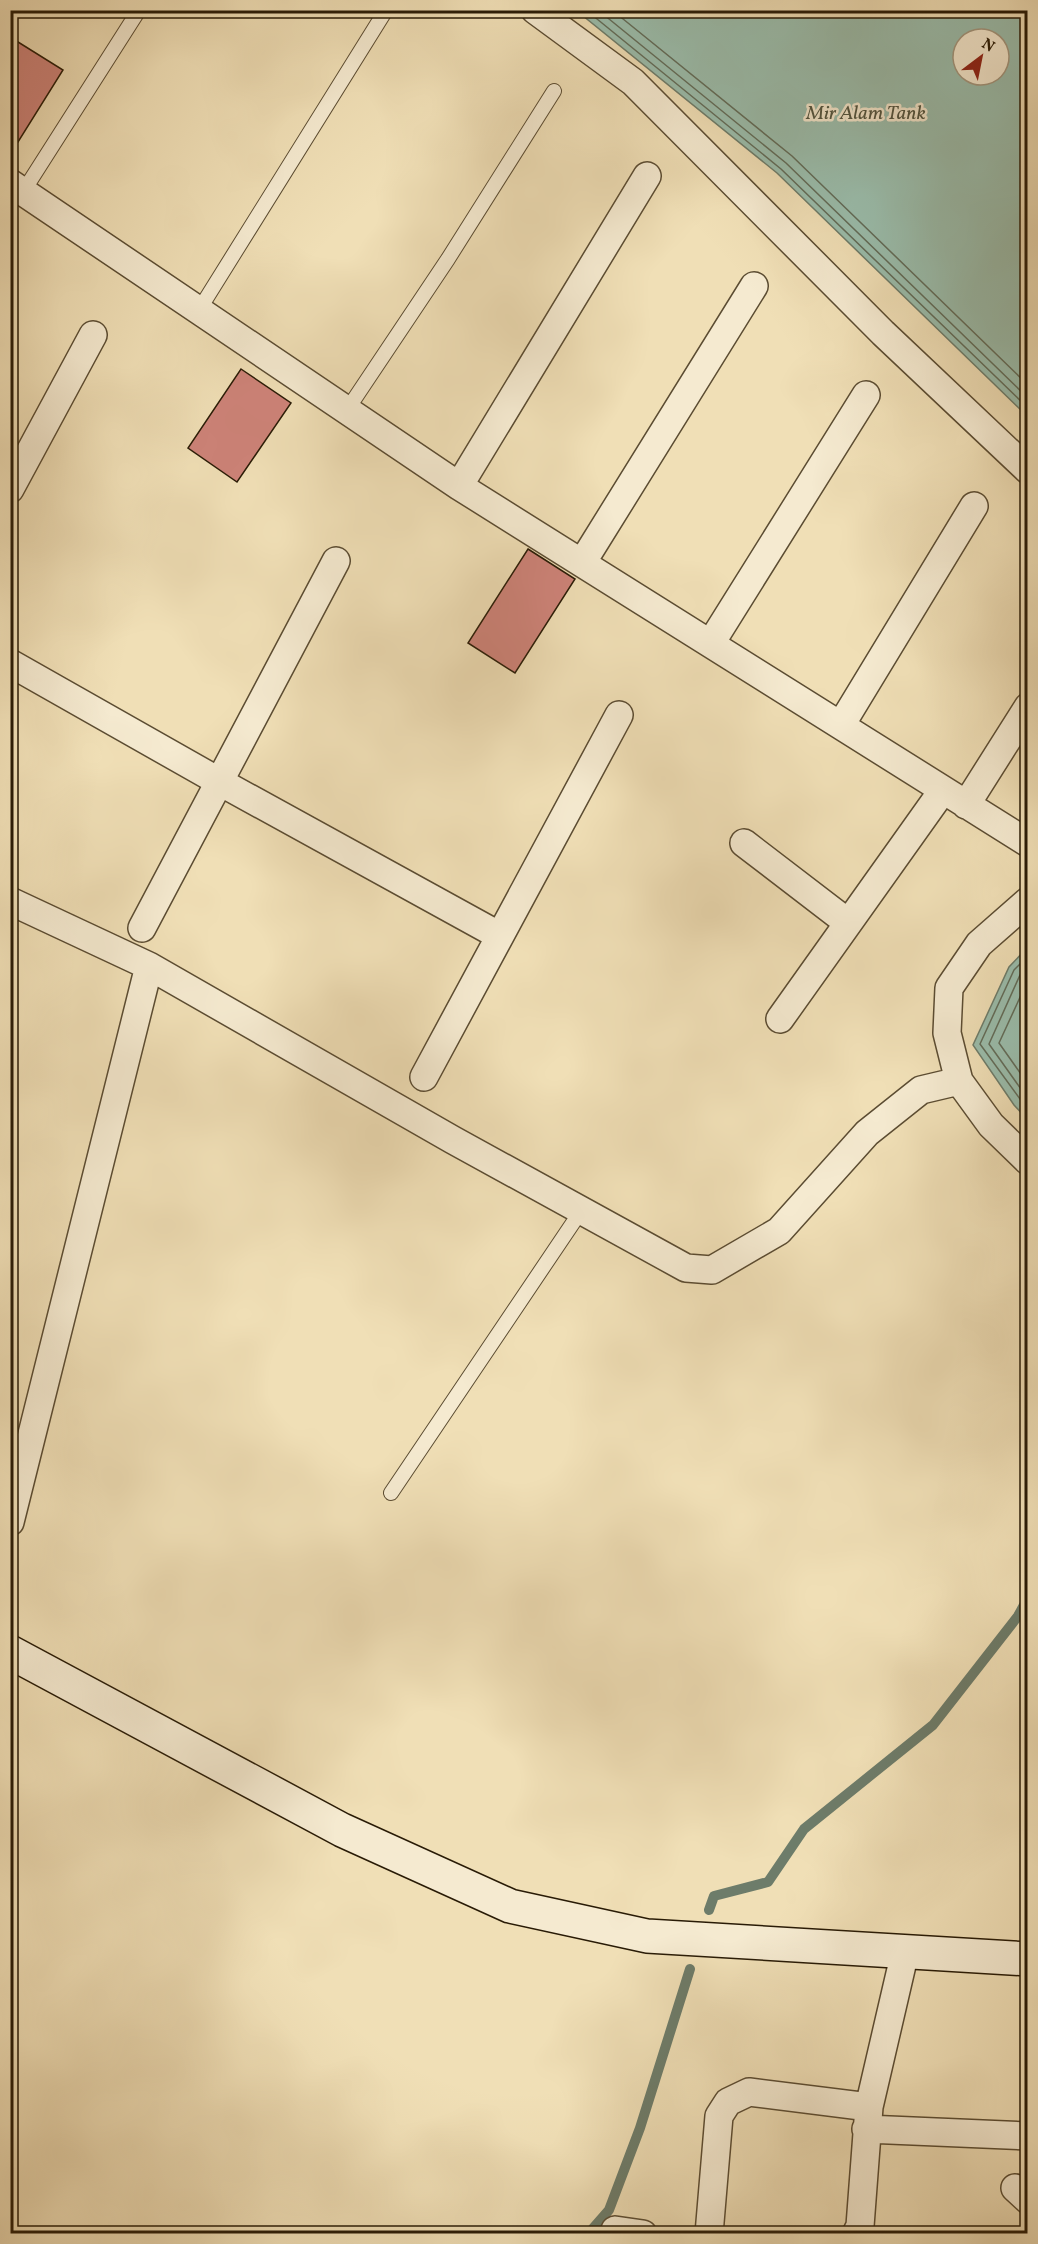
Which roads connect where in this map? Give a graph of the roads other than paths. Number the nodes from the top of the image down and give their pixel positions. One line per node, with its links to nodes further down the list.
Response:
1 (139, 10): 6 (lane)
2 (386, 10): 8 (lane)
3 (535, 10): 12 (street)
4 (554, 91): 11 (lane)
5 (647, 176): 13 (street)
6 (17, 187): 8 (street)
7 (754, 286): 17 (street)
8 (199, 310): 11 (street)
9 (93, 335): 14 (street)
10 (866, 395): 18 (street)
11 (347, 410): 13 (street)
12 (1028, 470)
13 (459, 486): 17 (street)
14 (10, 489)
15 (974, 506): 22 (street)
16 (336, 561): 23 (street)
17 (582, 563): 18 (street)
18 (711, 644): 22 (street)
19 (10, 663): 23 (street)
20 (1028, 707): 25 (street)
21 (619, 715): 32 (street)
22 (841, 725): 24 (street)
23 (220, 782): 31 (street); 32 (street)
24 (943, 790): 25 (street); 30 (street)
25 (966, 805): 27 (street)
26 (744, 843): 30 (street)
27 (1028, 843)
28 (10, 901): 33 (street)
29 (1028, 901): 36 (street)
30 (847, 922): 34 (street)
31 (142, 928)
32 (500, 936): 35 (street)
33 (149, 966): 38 (street); 40 (street)
34 (780, 1019)
35 (424, 1077)
36 (959, 1081): 37 (street); 38 (street)
37 (1028, 1161)
38 (581, 1211): 39 (lane)
39 (391, 1493)
40 (10, 1522)
41 (10, 1652): 42 (main road)
42 (905, 1953): 43 (main road); 44 (street)
43 (1028, 1959)
44 (868, 2118): 45 (street); 48 (street); 49 (street)
45 (1028, 2136)
46 (615, 2230): 47 (street)
47 (643, 2234)
48 (709, 2234)
49 (856, 2234)

